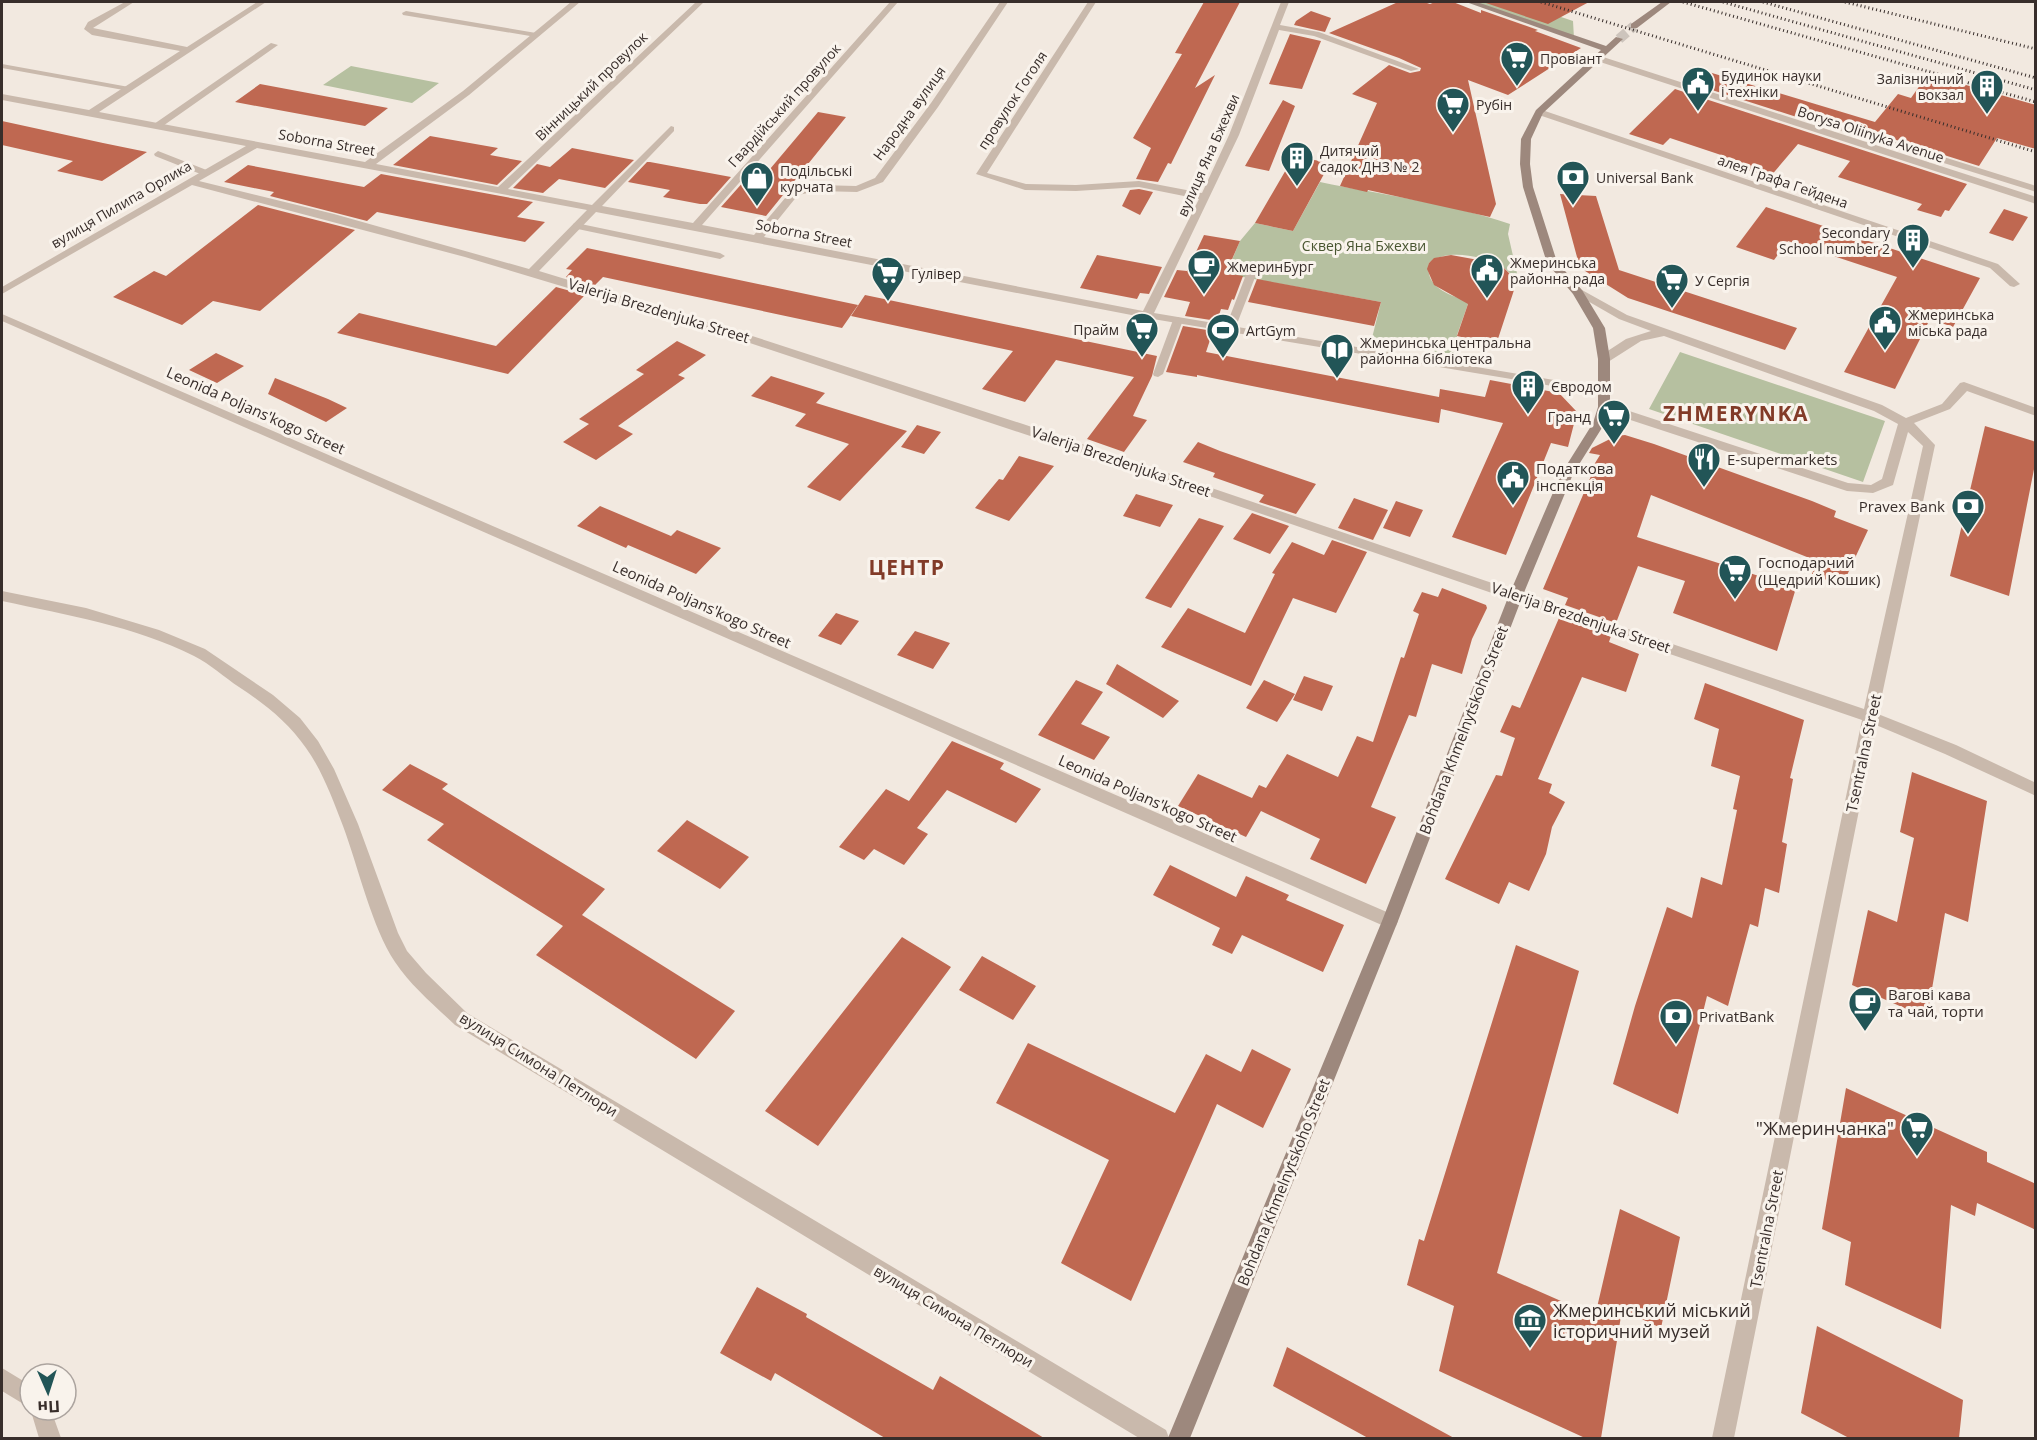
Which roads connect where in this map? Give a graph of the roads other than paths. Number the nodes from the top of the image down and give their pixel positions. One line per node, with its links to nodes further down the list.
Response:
1 (130, 2): 17 (street)
2 (262, 2): 17 (street)
3 (576, 2): 14 (street)
4 (700, 2): 33 (street, Вінницький провулок)
5 (894, 2): 38 (street, Гвардійський провулок)
6 (1004, 2): 39 (street, Народна вулиця)
7 (1092, 2): 34 (street, провулок Гоголя)
8 (1285, 2): 13 (street, вулиця Яна Бжехви)
9 (1470, 2): 18 (street)
10 (1667, 2): 12 (street)
11 (406, 13): 14 (lane)
12 (1634, 26)
13 (1275, 27): 20 (street); 34 (street, вулиця Яна Бжехви)
14 (536, 35): 29 (street)
15 (1618, 39): 18 (street, Bohdana Khmelnytskoho Street)
16 (274, 45): 25 (lane)
17 (189, 50): 21 (street)
18 (1602, 53): 23 (street, Bohdana Khmelnytskoho Street); 32 (street, Borysa Oliinyka Avenue); 35 (street, Borysa Oliinyka Avenue)
19 (2, 66): 21 (lane)
20 (1414, 69)
21 (129, 90): 24 (street)
22 (2, 97): 24 (street, Soborna Street)
23 (1539, 112): 43 (street, алея Графа Гейдена); 45 (street, Bohdana Khmelnytskoho Street)
24 (91, 113): 25 (street, Soborna Street)
25 (157, 126): 27 (street, Soborna Street)
26 (671, 129): 36 (street)
27 (256, 144): 29 (street, Soborna Street); 30 (street, вулиця Пилипа Орлика)
28 (158, 154): 30 (lane)
29 (368, 165): 33 (street, Soborna Street)
30 (206, 173): 31 (street, вулиця Пилипа Орлика)
31 (190, 182): 42 (street, Valerija Brezdenjuka Street); 44 (street, вулиця Пилипа Орлика)
32 (2036, 189)
33 (501, 190): 36 (street, Soborna Street)
34 (1205, 197): 46 (street, вулиця Яна Бжехви)
35 (2036, 201)
36 (594, 207): 37 (street); 38 (street, Soborna Street)
37 (576, 226): 40 (lane); 42 (street)
38 (695, 226): 39 (street, Soborna Street)
39 (757, 239): 46 (street, Soborna Street)
40 (720, 256)
41 (1254, 267): 49 (lane)
42 (533, 271): 56 (street, Valerija Brezdenjuka Street)
43 (2014, 284)
44 (2, 291)
45 (1578, 292): 50 (street, Tsentralna Street); 51 (street, Bohdana Khmelnytskoho Street)
46 (1148, 315): 48 (street, Soborna Street)
47 (2, 317): 60 (street, Leonida Poljans'kogo Street)
48 (1178, 320): 49 (street, Soborna Street); 52 (lane)
49 (1230, 329): 53 (street, Soborna Street)
50 (1664, 333): 51 (street); 55 (street, Tsentralna Street)
51 (1604, 359): 53 (street, Bohdana Khmelnytskoho Street)
52 (1158, 374)
53 (1603, 399): 55 (street, Soborna Street); 56 (street, Bohdana Khmelnytskoho Street)
54 (2036, 412): 55 (street)
55 (1905, 422): 58 (street, Tsentralna Street)
56 (1516, 595): 58 (street, Valerija Brezdenjuka Street); 60 (street, Bohdana Khmelnytskoho Street)
57 (2, 596): 65 (street, вулиця Симона Петлюри)
58 (1870, 718): 59 (street, Valerija Brezdenjuka Street); 67 (street, Tsentralna Street)
59 (2036, 790)
60 (1390, 921): 66 (street, Bohdana Khmelnytskoho Street)
61 (2, 1379): 62 (street)
62 (18, 1389)
63 (46, 1422): 64 (street)
64 (50, 1438)
65 (1158, 1438)
66 (1179, 1438)
67 (1723, 1438)

